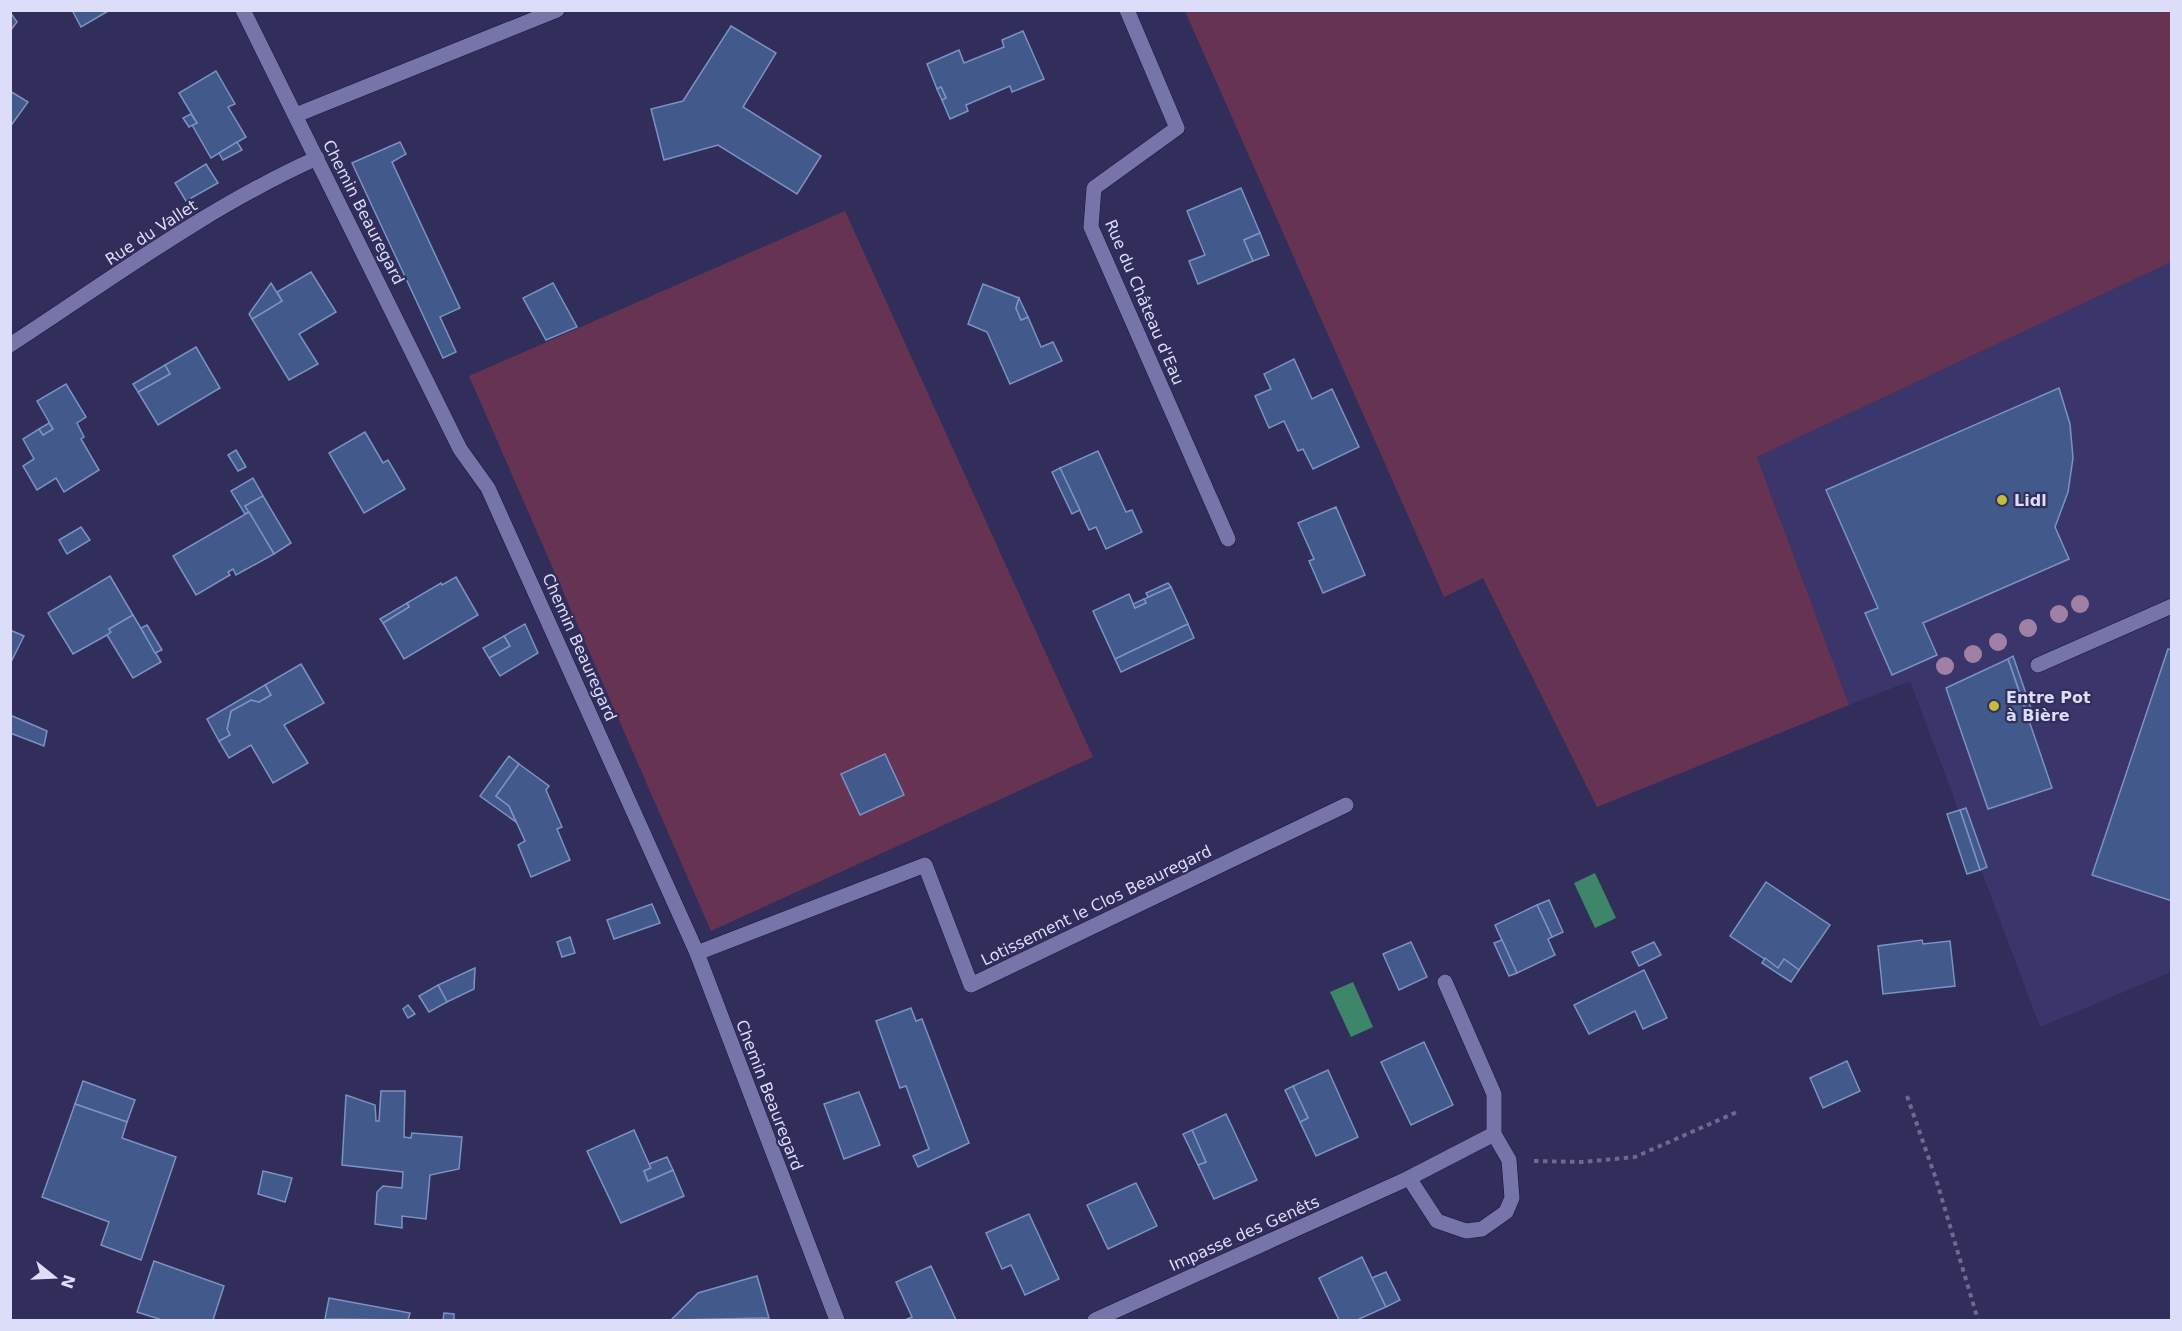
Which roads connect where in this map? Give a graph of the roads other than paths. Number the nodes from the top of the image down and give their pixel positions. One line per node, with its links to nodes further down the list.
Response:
1 (243, 10): 4 (street, Chemin Beauregard)
2 (557, 10): 4 (street)
3 (1127, 10): 7 (street, Rue du Château d'Eau)
4 (296, 115): 5 (street, Chemin Beauregard)
5 (317, 158): 6 (street, Rue du Vallet); 11 (street, Chemin Beauregard)
6 (10, 345)
7 (1228, 539)
8 (2172, 606): 9 (street)
9 (2038, 665)
10 (1346, 805): 11 (street, Lotissement le Clos Beauregard)
11 (697, 953): 15 (street, Chemin Beauregard)
12 (1444, 982): 13 (street)
13 (1494, 1134): 14 (street, Impasse des Genêts); 14 (street)
14 (1409, 1178): 16 (street, Impasse des Genêts)
15 (837, 1320)
16 (1095, 1320)

